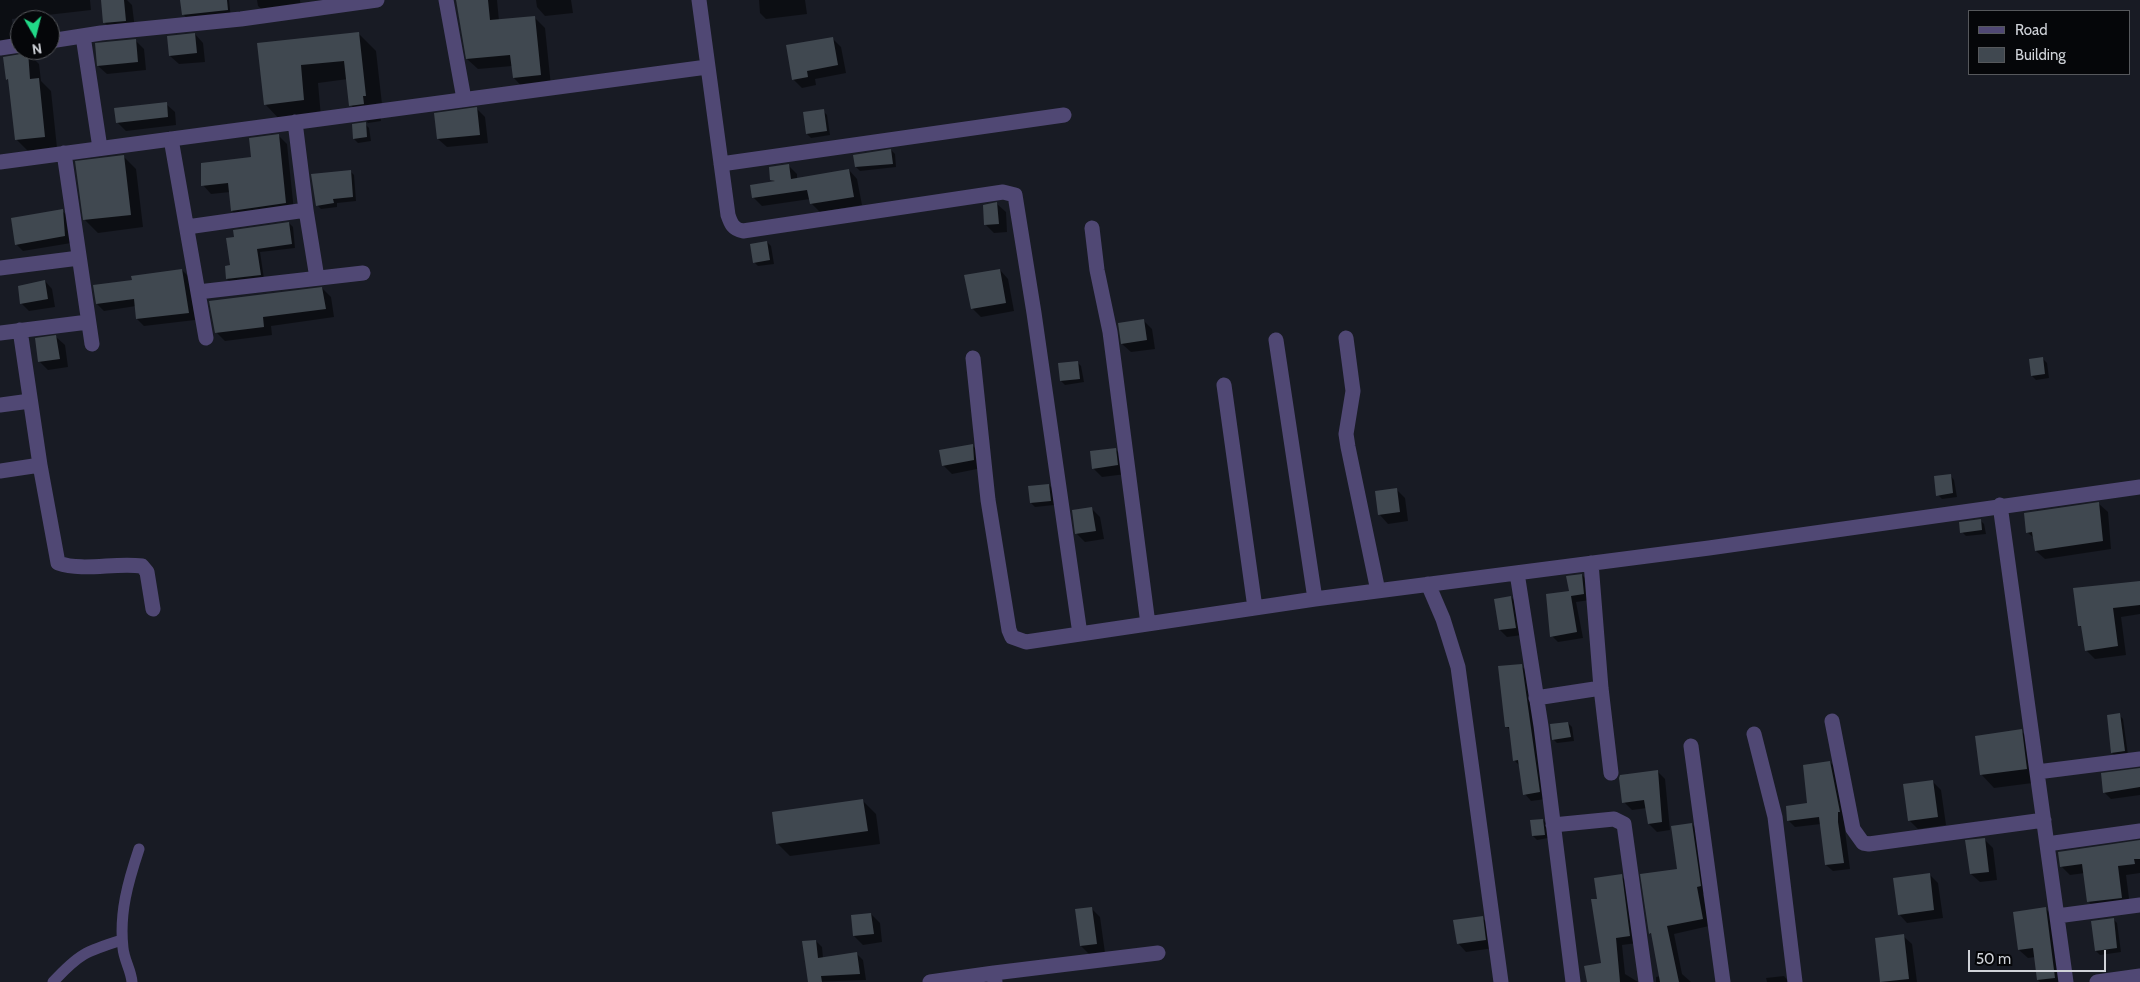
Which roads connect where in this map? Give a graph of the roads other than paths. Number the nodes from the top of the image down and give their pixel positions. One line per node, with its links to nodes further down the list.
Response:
1 (377, 0): 4 (street)
2 (446, 0): 7 (street)
3 (699, 0): 6 (street)
4 (83, 36): 5 (street); 11 (street)
5 (60, 39)
6 (707, 67): 7 (street); 14 (street)
7 (464, 98): 9 (street)
8 (1064, 115): 14 (street)
9 (295, 122): 10 (street); 15 (street)
10 (170, 139): 11 (street); 16 (street)
11 (100, 148): 12 (street)
12 (64, 153): 13 (street); 18 (street)
13 (0, 162)
14 (721, 164): 46 (street)
15 (306, 210): 16 (street); 21 (street)
16 (187, 227): 22 (street)
17 (1092, 228): 45 (street)
18 (79, 258): 19 (street); 23 (street)
19 (0, 268)
20 (363, 272): 21 (street)
21 (317, 278): 22 (street)
22 (198, 292): 26 (street)
23 (88, 322): 24 (street); 29 (street)
24 (20, 330): 25 (street); 32 (street)
25 (0, 333)
26 (206, 338)
27 (1346, 338): 41 (street)
28 (1276, 340): 42 (street)
29 (92, 344)
30 (973, 358): 46 (street)
31 (1224, 386): 43 (street)
32 (30, 401): 33 (street); 34 (street)
33 (0, 405)
34 (40, 465): 35 (street); 44 (street)
35 (0, 471)
36 (2140, 487): 37 (street)
37 (2000, 505): 38 (street); 53 (street)
38 (1591, 563): 39 (street); 47 (street)
39 (1517, 573): 40 (street); 48 (street)
40 (1428, 584): 41 (street); 69 (street)
41 (1378, 591): 42 (street)
42 (1315, 599): 43 (street)
43 (1255, 608): 45 (street)
44 (153, 609)
45 (1148, 624): 46 (street)
46 (1080, 634)
47 (1601, 688): 48 (street); 54 (street)
48 (1536, 698): 56 (street)
49 (1832, 721): 55 (street)
50 (1754, 734): 73 (street)
51 (1691, 746): 72 (street)
52 (2140, 759): 53 (street)
53 (2037, 772): 55 (street)
54 (1612, 773)
55 (2044, 820): 58 (street)
56 (1553, 825): 70 (street); 71 (street)
57 (2140, 831): 58 (street)
58 (2047, 844): 61 (street)
59 (139, 849): 62 (lane)
60 (2140, 905): 61 (street)
61 (2057, 916): 74 (street)
62 (122, 940): 66 (lane); 67 (lane)
63 (1158, 953): 65 (street)
64 (2140, 976): 75 (street)
65 (994, 978): 68 (street)
66 (53, 982)
67 (132, 982)
68 (930, 982)
69 (1501, 982)
70 (1573, 982)
71 (1646, 982)
72 (1723, 982)
73 (1796, 982)
74 (2066, 982)
75 (2097, 982)

